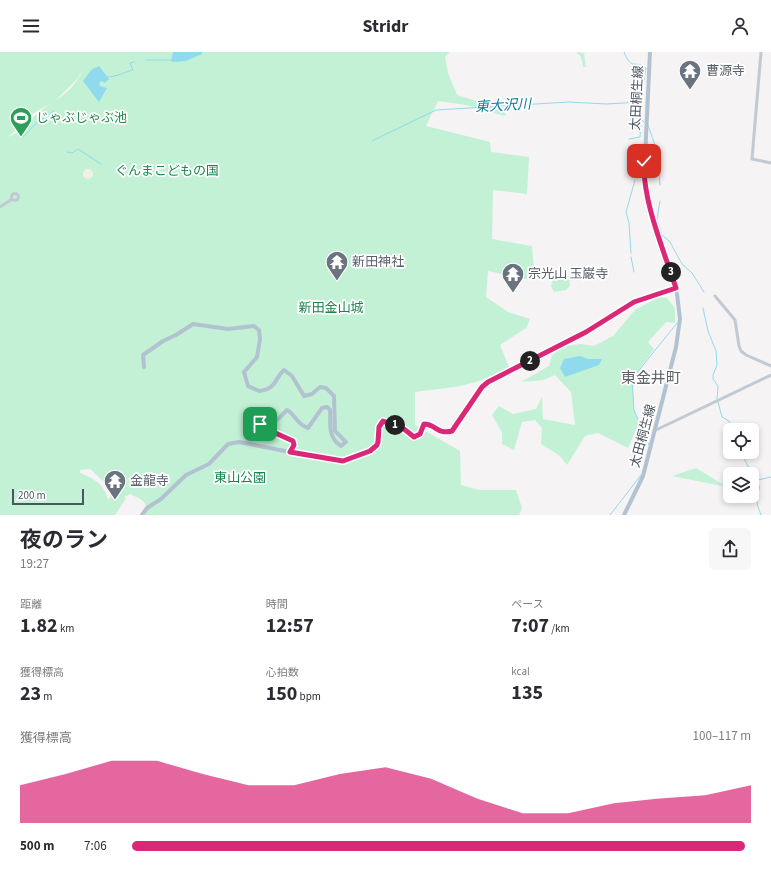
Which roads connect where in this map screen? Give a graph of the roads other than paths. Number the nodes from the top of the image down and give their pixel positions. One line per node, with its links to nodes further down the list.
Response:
1 (650, 52): 6 (main road, 太田桐生線)
2 (761, 52): 3 (street)
3 (771, 163)
4 (12, 199): 5 (street)
5 (0, 207)
6 (676, 288): 12 (street); 14 (main road, 太田桐生線)
7 (715, 296): 8 (street)
8 (771, 366)
9 (144, 367): 12 (main road)
10 (771, 375): 11 (street)
11 (656, 430)
12 (290, 452): 13 (main road)
13 (142, 515)
14 (624, 515)

